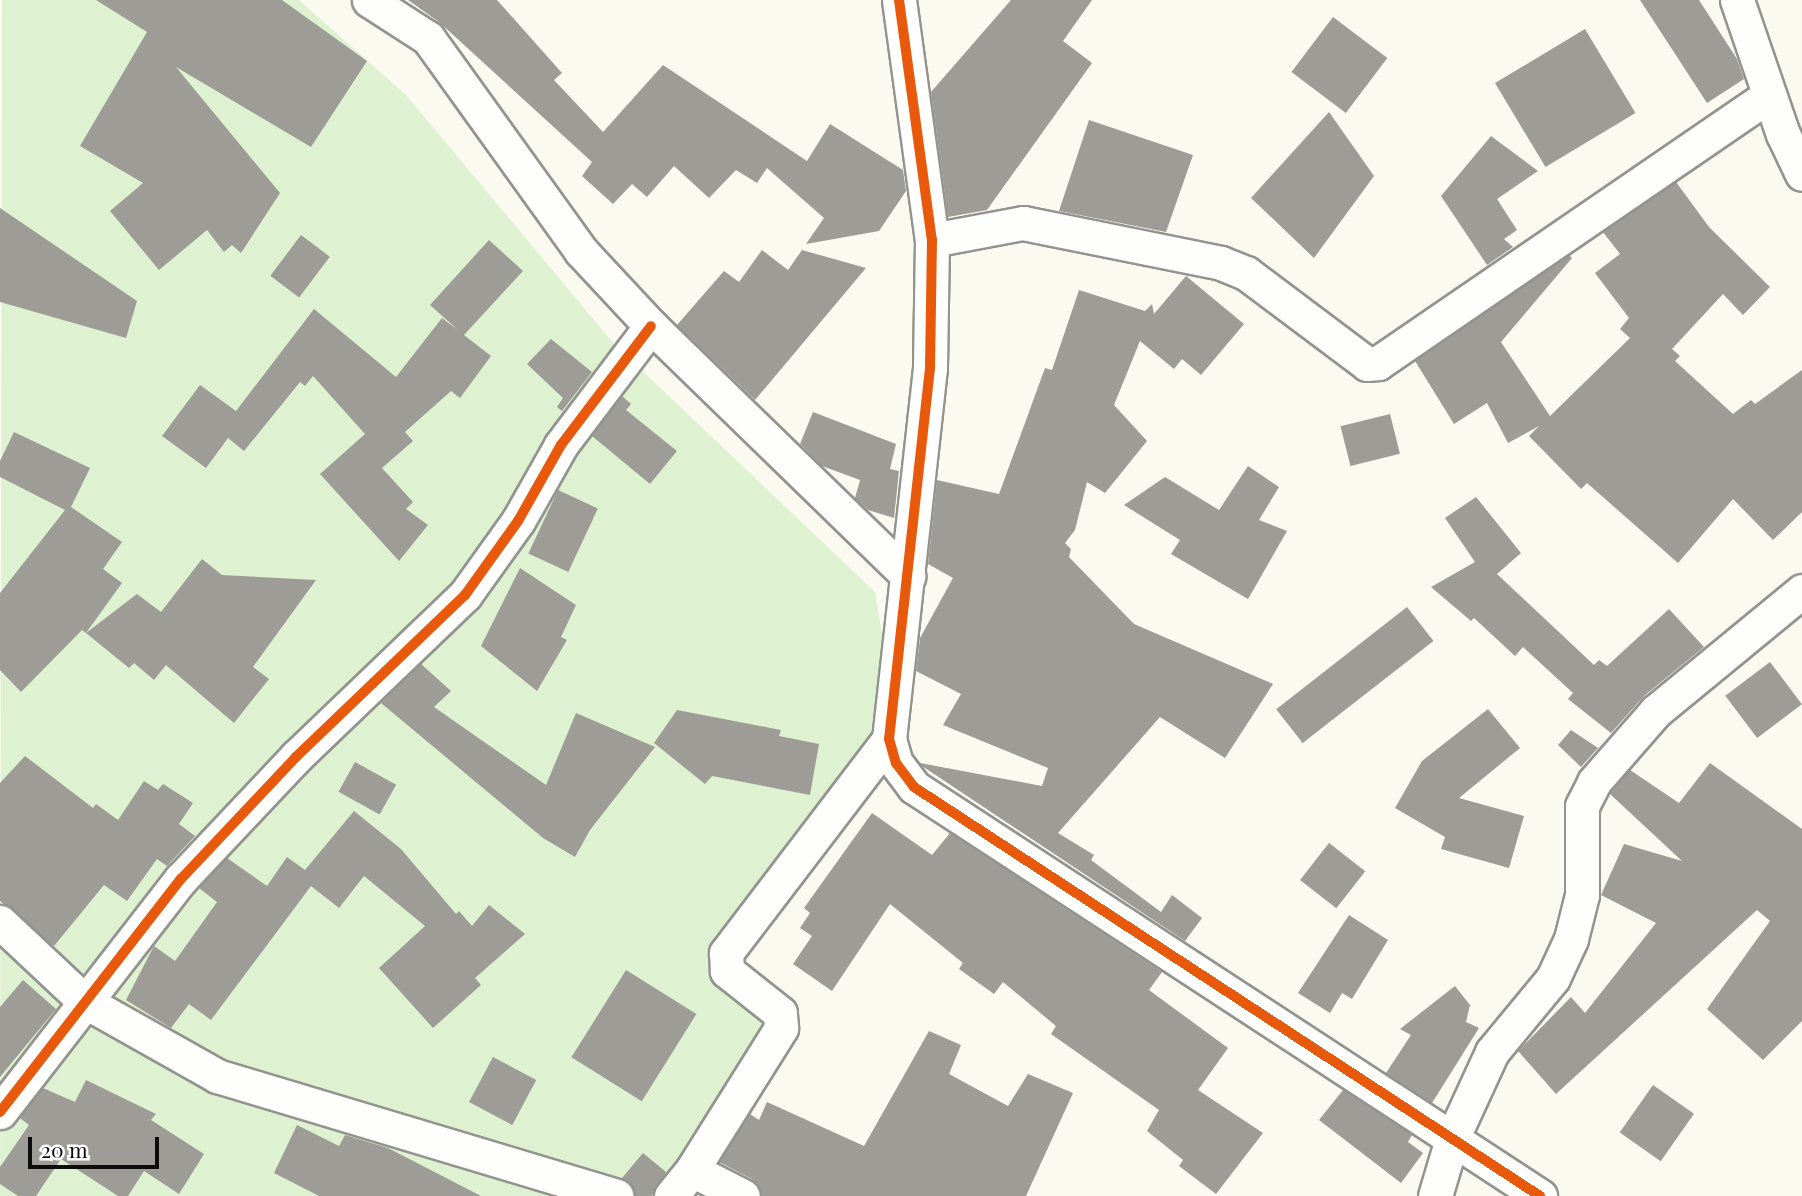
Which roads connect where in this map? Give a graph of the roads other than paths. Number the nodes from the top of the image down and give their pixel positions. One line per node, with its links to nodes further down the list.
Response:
1 (369, 0): 7 (street)
2 (899, 0): 6 (street)
3 (1737, 0): 4 (street)
4 (1769, 95): 5 (street); 6 (street)
5 (1802, 174)
6 (932, 240): 8 (street)
7 (651, 326): 8 (street); 12 (street)
8 (908, 576): 10 (street)
9 (1802, 591): 14 (street)
10 (889, 739): 14 (street); 15 (street)
11 (0, 922): 12 (street)
12 (84, 1001): 13 (street); 16 (street)
13 (0, 1112)
14 (1452, 1139): 19 (street); 20 (street)
15 (692, 1171): 17 (street); 18 (street)
16 (615, 1196)
17 (671, 1196)
18 (743, 1196)
19 (1435, 1196)
20 (1540, 1196)

